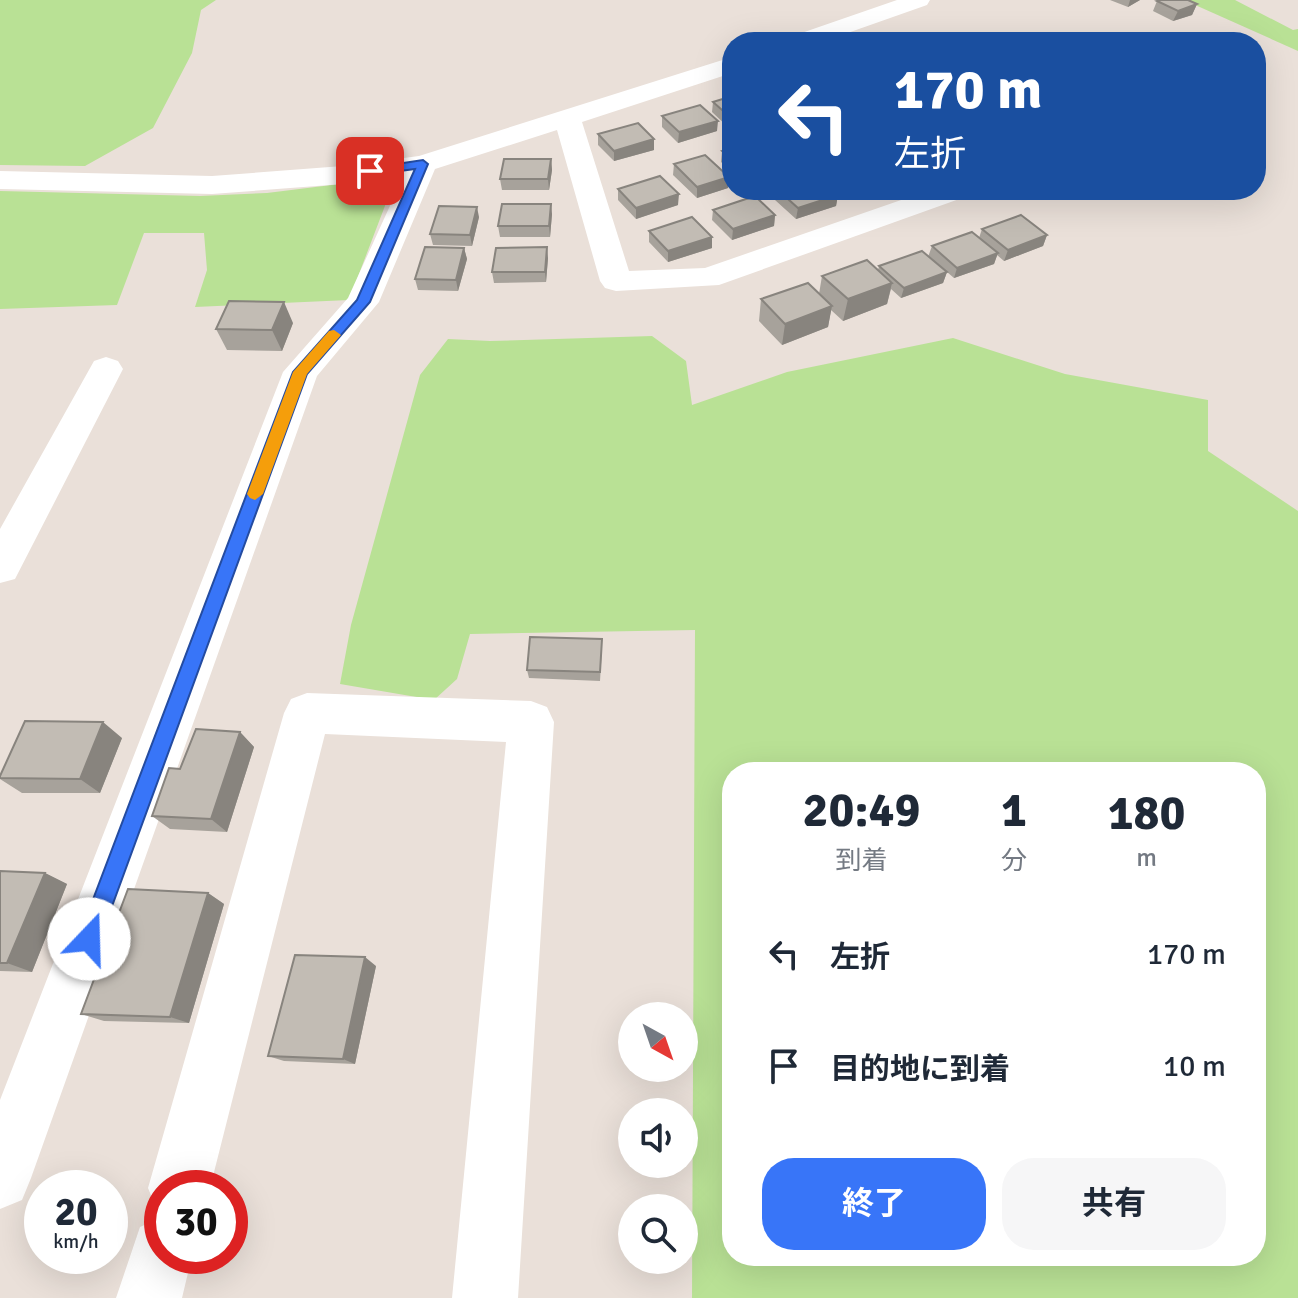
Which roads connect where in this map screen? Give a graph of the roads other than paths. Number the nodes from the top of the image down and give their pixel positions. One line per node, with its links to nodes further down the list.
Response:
1 (919, 0): 2 (street)
2 (828, 32)
3 (722, 72): 4 (street)
4 (567, 118): 5 (street); 7 (street)
5 (423, 164): 6 (street); 11 (street)
6 (0, 180)
7 (929, 200)
8 (106, 369): 9 (street)
9 (0, 567)
10 (184, 1170): 14 (street)
11 (0, 1178)
12 (155, 1274): 13 (street)
13 (149, 1298)
14 (485, 1298)

